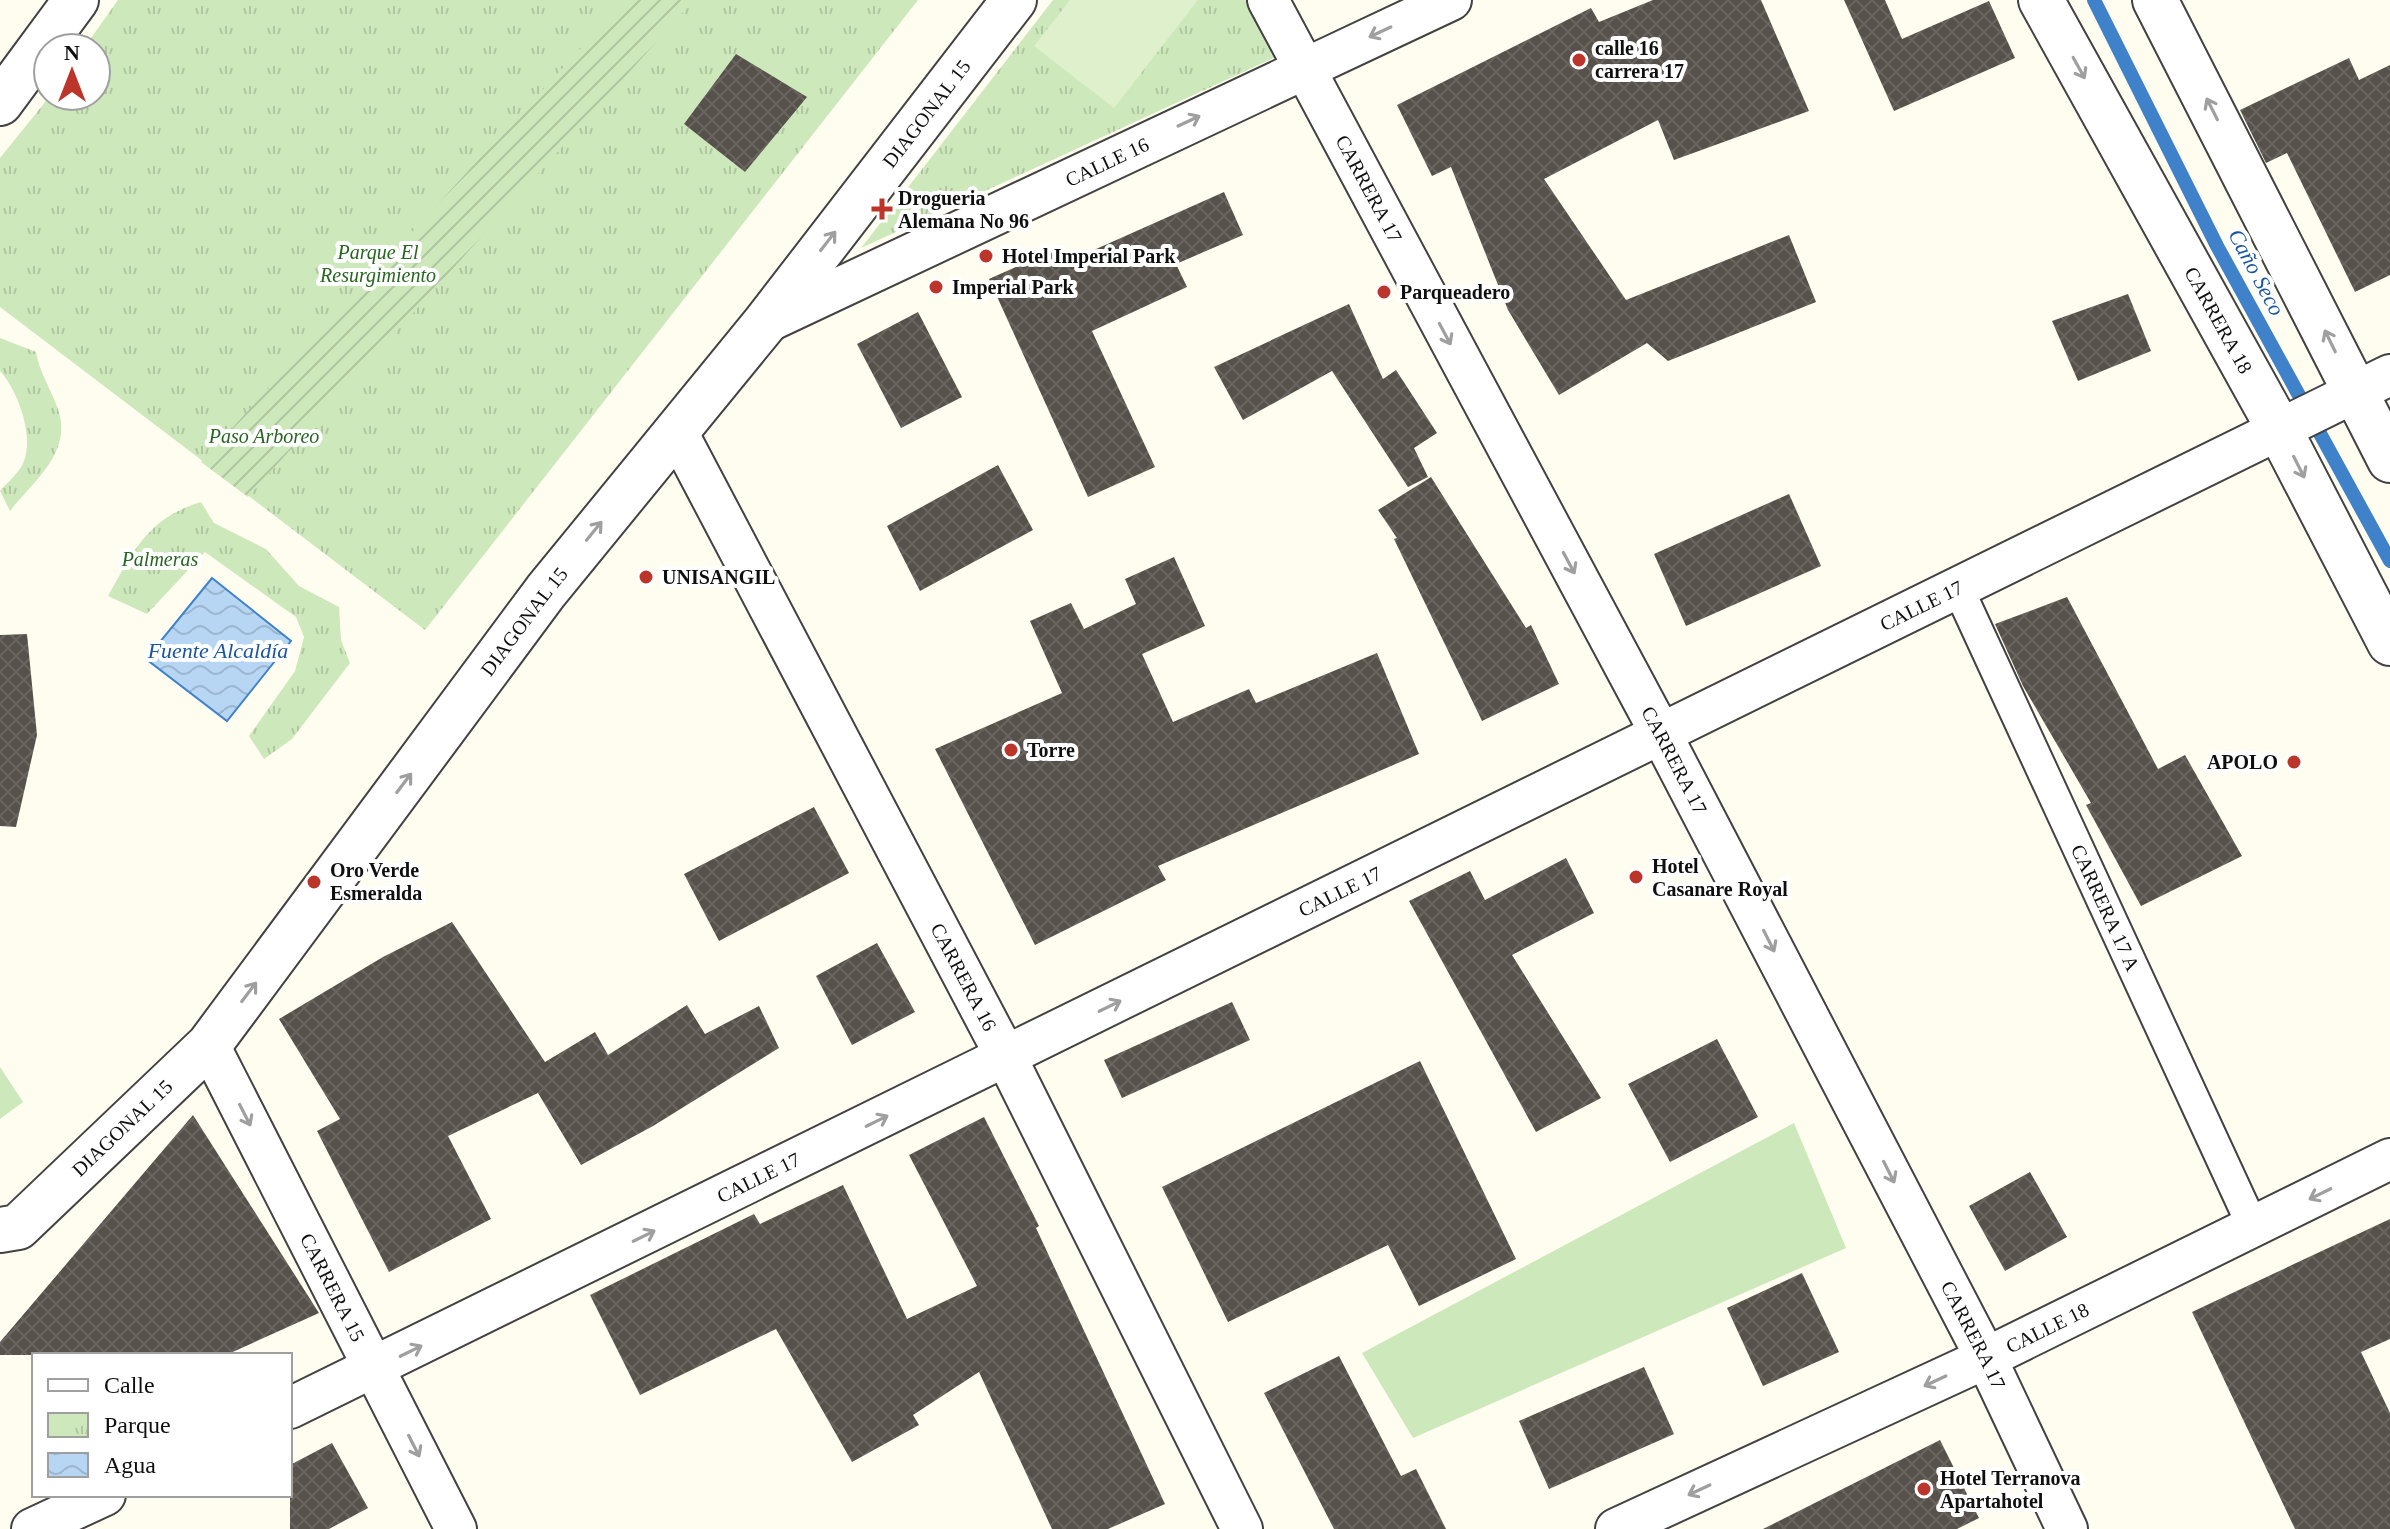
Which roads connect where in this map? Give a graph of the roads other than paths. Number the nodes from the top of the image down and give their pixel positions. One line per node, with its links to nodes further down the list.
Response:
1 (76, 0): 8 (street)
2 (1014, 0): 9 (street, DIAGONAL 15, one-way to 2)
3 (1268, 0): 7 (street, CARRERA 17)
4 (1451, 0): 7 (street, CALLE 16, one-way to 7)
5 (2041, 0): 11 (street, CARRERA 18, one-way to 11)
6 (2155, 0): 10 (street, one-way to 6)
7 (1302, 68): 9 (street, CALLE 16, one-way to 7); 16 (street, CARRERA 17, one-way to 16)
8 (0, 103)
9 (765, 323): 12 (street, DIAGONAL 15)
10 (2363, 388): 11 (street, CALLE 17); 13 (street)
11 (2286, 426): 14 (street, CALLE 17); 15 (street, CARRERA 18, one-way to 15)
12 (676, 430): 17 (street, DIAGONAL 15, one-way to 12); 18 (street, CARRERA 16)
13 (2390, 460)
14 (1958, 588): 16 (street, CALLE 17); 20 (street, CARRERA 17 A)
15 (2390, 643)
16 (1661, 734): 18 (street, CALLE 17, one-way to 16); 22 (street, CARRERA 17, one-way to 22)
17 (209, 1045): 21 (street, DIAGONAL 15); 23 (street, CARRERA 15, one-way to 23)
18 (1006, 1057): 23 (street, CALLE 17, one-way to 18); 28 (street, CARRERA 16)
19 (2390, 1159): 20 (street, CALLE 18, one-way to 20)
20 (2253, 1227): 22 (street, CALLE 18)
21 (6, 1234)
22 (1986, 1358): 29 (street, CALLE 18, one-way to 29); 30 (street, CARRERA 17)
23 (374, 1369): 24 (street, CALLE 17); 27 (street, CARRERA 15, one-way to 27)
24 (292, 1407)
25 (101, 1497): 26 (street)
26 (32, 1529)
27 (456, 1529)
28 (1242, 1529)
29 (1616, 1529)
30 (2067, 1529)

